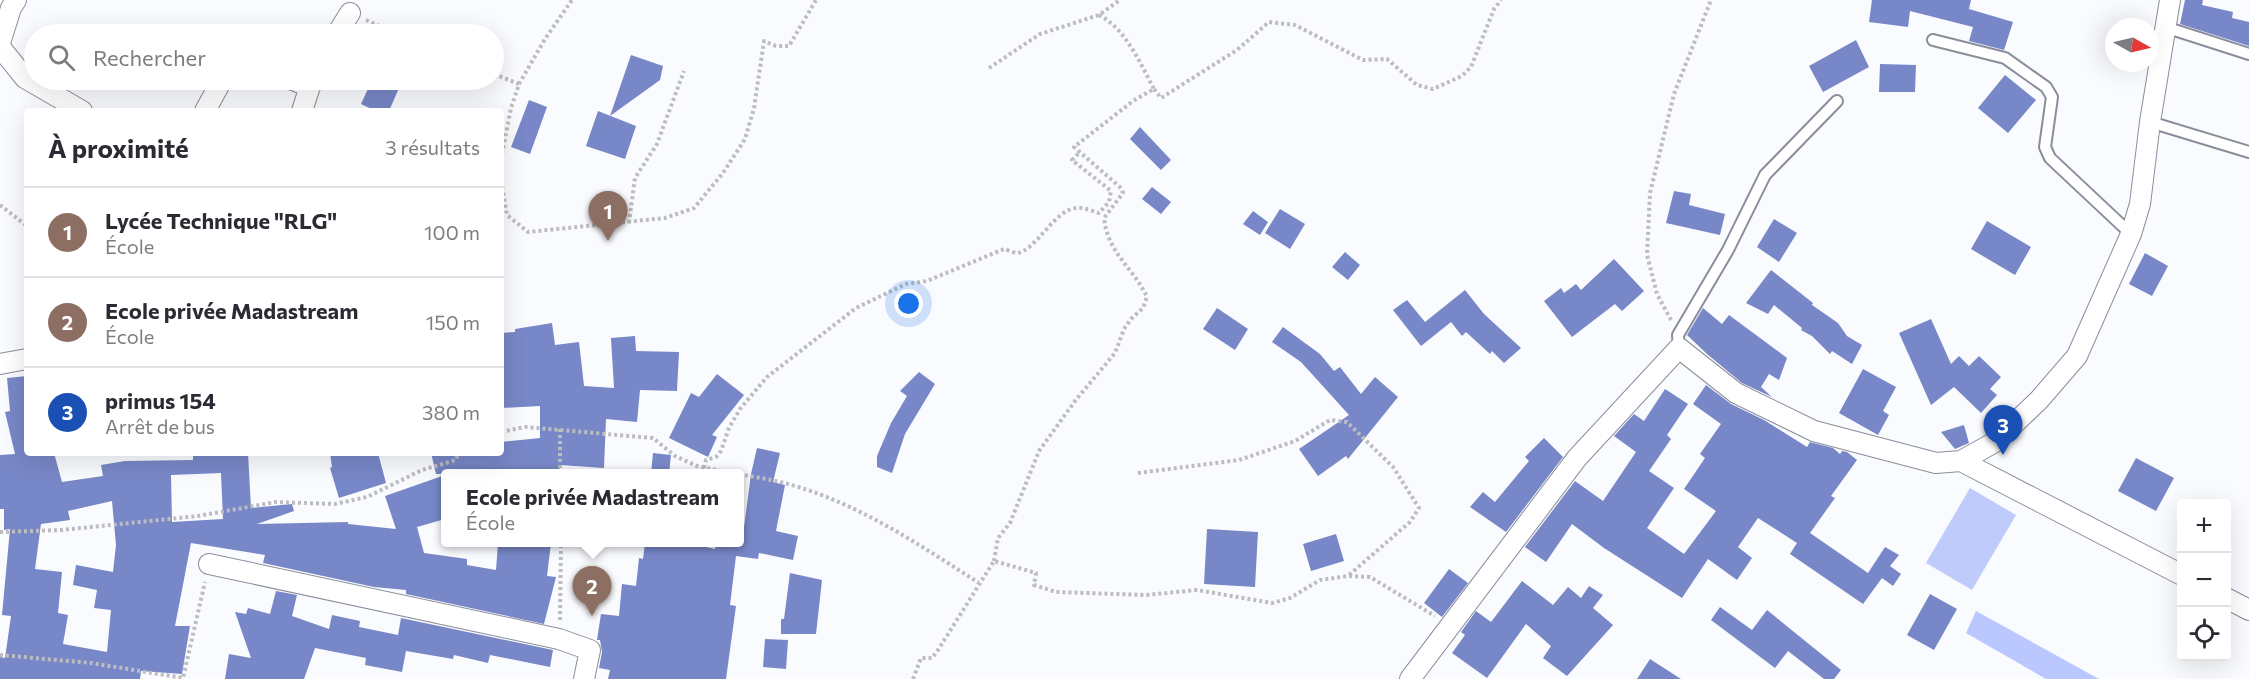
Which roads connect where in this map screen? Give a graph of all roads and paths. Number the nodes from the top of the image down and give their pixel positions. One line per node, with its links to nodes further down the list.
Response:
1 (16, 0): 14 (street)
2 (572, 0): 20 (path)
3 (816, 0): 35 (path)
4 (1119, 0): 9 (path)
5 (1501, 0): 21 (path)
6 (1711, 0): 38 (path)
7 (2170, 0): 12 (street)
8 (350, 13): 10 (street); 11 (path)
9 (1099, 15): 16 (path); 21 (path)
10 (343, 24)
11 (375, 24)
12 (2165, 27): 15 (lane); 29 (street)
13 (1933, 40): 37 (lane)
14 (0, 45): 18 (street)
15 (2249, 54)
16 (989, 68)
17 (684, 71): 35 (path)
18 (24, 75)
19 (504, 78): 20 (path)
20 (519, 84): 30 (path)
21 (1154, 88): 32 (path)
22 (46, 90): 26 (street)
23 (217, 90): 27 (street)
24 (304, 90): 28 (street)
25 (1837, 101): 38 (lane)
26 (77, 108)
27 (207, 108)
28 (302, 108)
29 (2150, 122): 31 (lane); 37 (street)
30 (504, 144)
31 (2249, 152)
32 (1079, 153): 45 (path); 52 (path)
33 (504, 198): 35 (path)
34 (0, 205): 36 (path)
35 (629, 223)
36 (24, 224)
37 (2131, 234): 44 (street)
38 (1678, 341): 44 (street); 59 (street)
39 (24, 360): 40 (street)
40 (0, 364)
41 (560, 429): 42 (path); 45 (path); 46 (path)
42 (504, 431)
43 (457, 456): 50 (path)
44 (1961, 461): 54 (street)
45 (704, 468): 47 (path)
46 (560, 469)
47 (710, 469)
48 (1138, 473): 55 (path)
49 (744, 475): 56 (path)
50 (0, 532)
51 (561, 547): 60 (path)
52 (994, 561): 55 (path); 56 (path)
53 (209, 564): 60 (street); 61 (path)
54 (2177, 573)
55 (1348, 576): 59 (path)
56 (979, 583): 63 (path)
57 (2231, 601): 58 (street)
58 (2249, 610)
59 (1451, 626): 64 (street)
60 (560, 639): 62 (street)
61 (0, 655)
62 (584, 679)
63 (913, 679)
64 (1410, 679)

